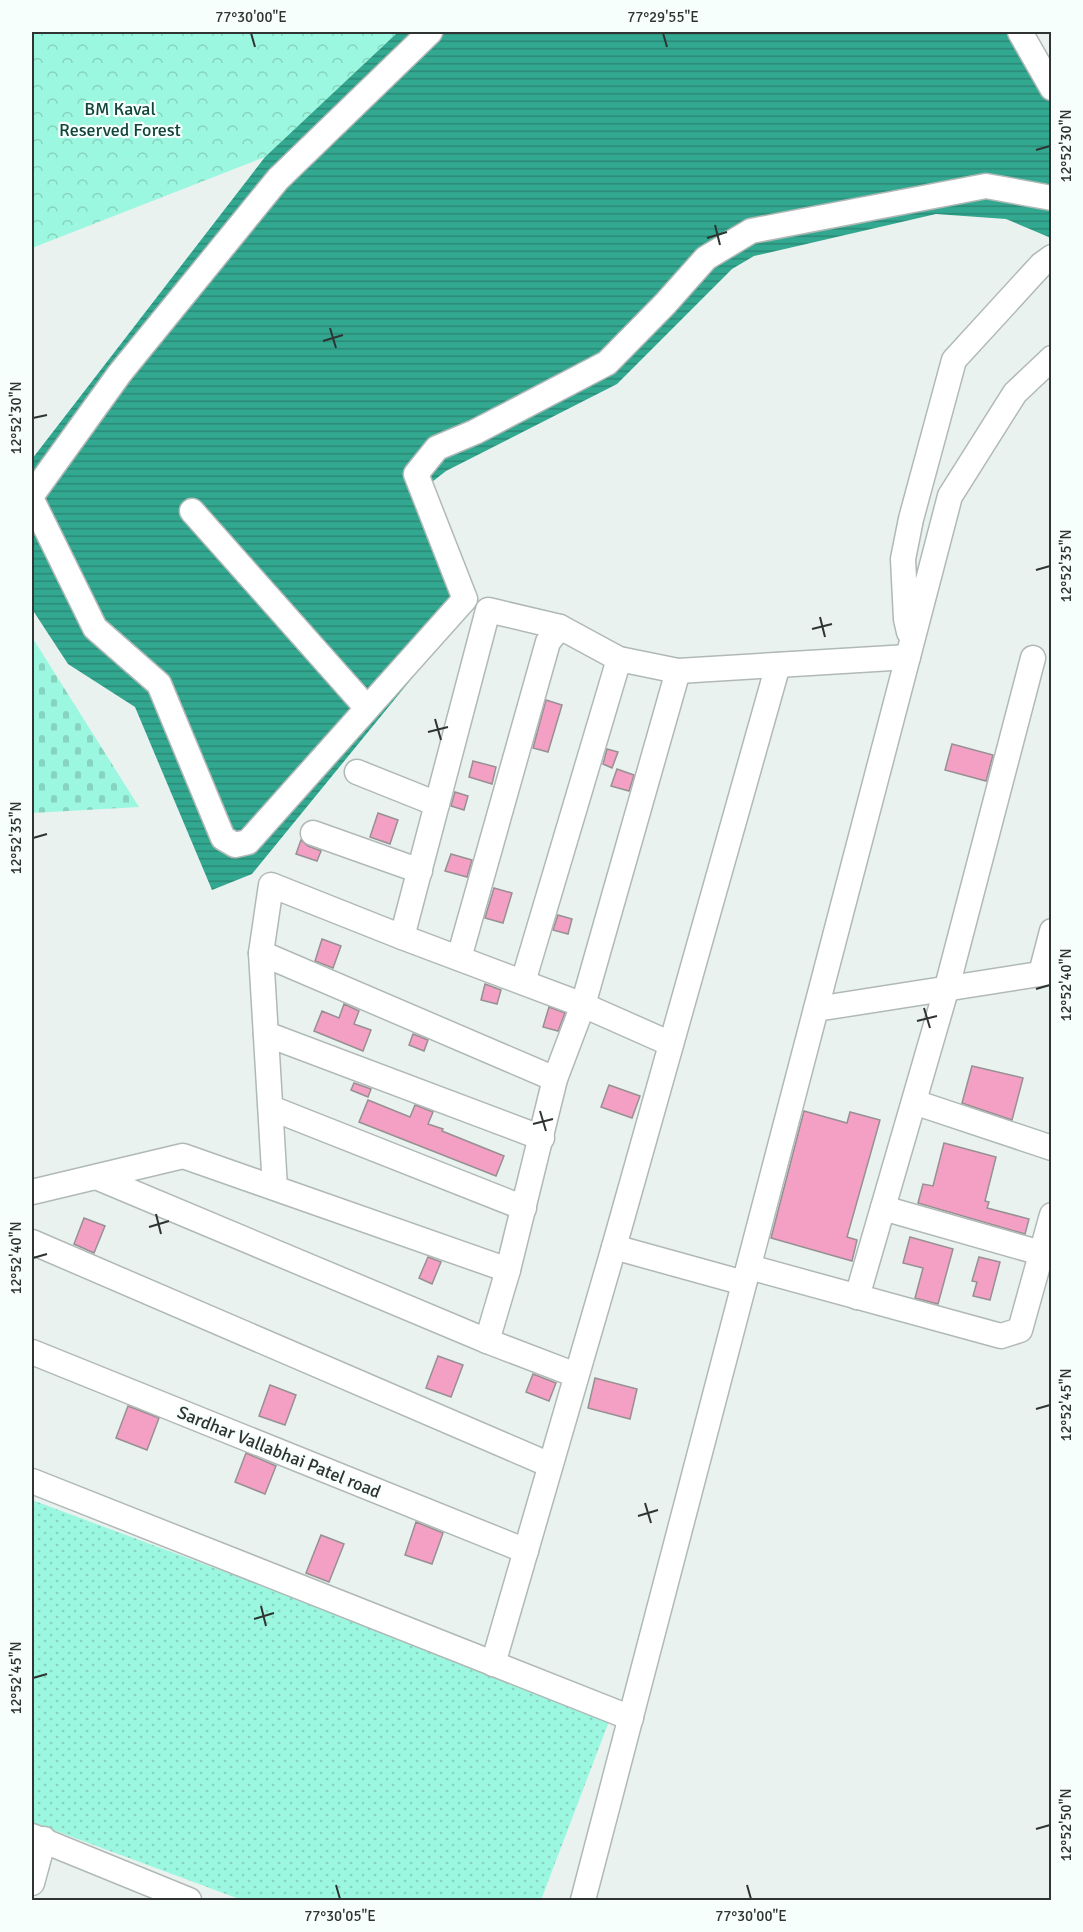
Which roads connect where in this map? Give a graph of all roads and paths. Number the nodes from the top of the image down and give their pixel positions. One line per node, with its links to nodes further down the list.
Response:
1 (430, 32): 7 (street)
2 (1020, 32): 3 (street)
3 (1052, 88)
4 (1052, 198): 16 (street)
5 (1052, 257): 11 (street)
6 (1052, 358): 11 (street)
7 (32, 495)
8 (32, 500): 16 (street)
9 (192, 511): 16 (street)
10 (560, 627): 13 (street); 18 (street); 24 (street)
11 (910, 650): 14 (street); 29 (street)
12 (1033, 658): 27 (street)
13 (619, 659): 15 (street); 26 (street)
14 (778, 665): 15 (street); 31 (street)
15 (678, 671): 28 (street)
16 (367, 708)
17 (357, 772): 18 (street)
18 (437, 804): 20 (street)
19 (313, 833): 20 (street)
20 (420, 871): 22 (street)
21 (1052, 931): 25 (street)
22 (402, 937): 23 (street); 24 (street)
23 (261, 953): 30 (street); 32 (street)
24 (459, 958): 26 (street)
25 (1046, 972): 27 (street)
26 (523, 982): 28 (street)
27 (948, 987): 29 (street); 33 (street)
28 (584, 1005): 31 (street); 32 (street)
29 (816, 1009): 47 (street)
30 (266, 1034): 34 (street); 35 (street)
31 (671, 1044): 44 (street)
32 (555, 1079): 35 (street)
33 (914, 1102): 36 (street); 41 (street)
34 (271, 1108): 38 (street); 40 (street)
35 (542, 1138): 40 (street)
36 (1052, 1148)
37 (96, 1177): 38 (street); 39 (street); 49 (street)
38 (274, 1188): 46 (street)
39 (32, 1192)
40 (524, 1208): 46 (street)
41 (883, 1208): 45 (street); 48 (street)
42 (1052, 1215): 45 (street)
43 (32, 1242): 52 (street)
44 (614, 1247): 47 (street); 51 (street)
45 (1041, 1252): 48 (street)
46 (508, 1270): 49 (street)
47 (747, 1275): 48 (street); 56 (street)
48 (857, 1297)
49 (487, 1341): 51 (street)
50 (32, 1352): 54 (street, Sardhar Vallabhai Patel road)
51 (576, 1375): 52 (street)
52 (550, 1465): 54 (street)
53 (32, 1480): 55 (street)
54 (526, 1551): 55 (street)
55 (493, 1664): 56 (street)
56 (631, 1718): 61 (street)
57 (38, 1838): 58 (street); 59 (street)
58 (32, 1882)
59 (137, 1890): 60 (street)
60 (189, 1900)
61 (583, 1900)

